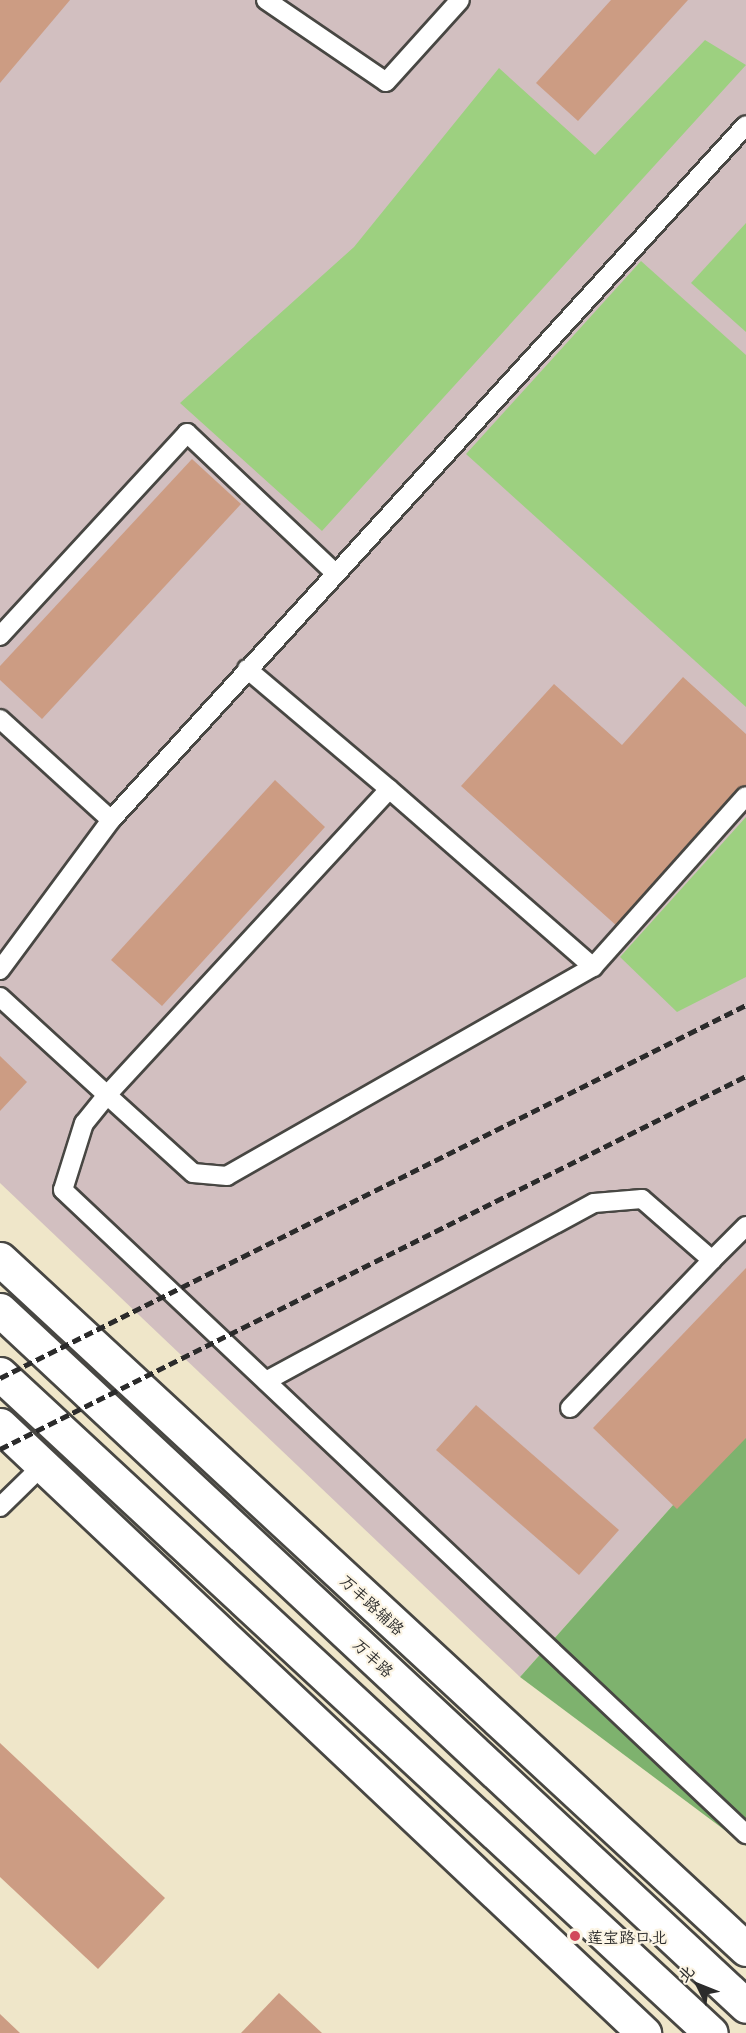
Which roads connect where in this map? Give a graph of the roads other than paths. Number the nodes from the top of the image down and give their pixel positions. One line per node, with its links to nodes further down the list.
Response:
1 (266, 0): 2 (lane)
2 (460, 0)
3 (746, 125): 4 (lane)
4 (334, 572): 5 (lane); 6 (lane)
5 (0, 636)
6 (247, 669): 8 (lane); 10 (lane)
7 (0, 719): 10 (lane)
8 (389, 789): 11 (lane); 14 (lane)
9 (746, 796): 11 (lane)
10 (111, 820): 12 (lane)
11 (593, 967): 14 (lane)
12 (0, 970)
13 (0, 997): 14 (lane)
14 (107, 1095): 20 (lane)
15 (746, 1226): 17 (lane)
16 (0, 1259): 26 (main road, 万丰路辅路)
17 (712, 1260): 20 (lane); 21 (lane)
18 (0, 1310): 27 (main road, 万丰路)
19 (0, 1374): 29 (main road)
20 (266, 1381): 25 (lane)
21 (570, 1408)
22 (0, 1425): 23 (main road)
23 (43, 1465): 24 (lane); 28 (main road)
24 (0, 1507)
25 (746, 1834)
26 (746, 1949)
27 (746, 2006)
28 (644, 2033)
29 (711, 2033)

